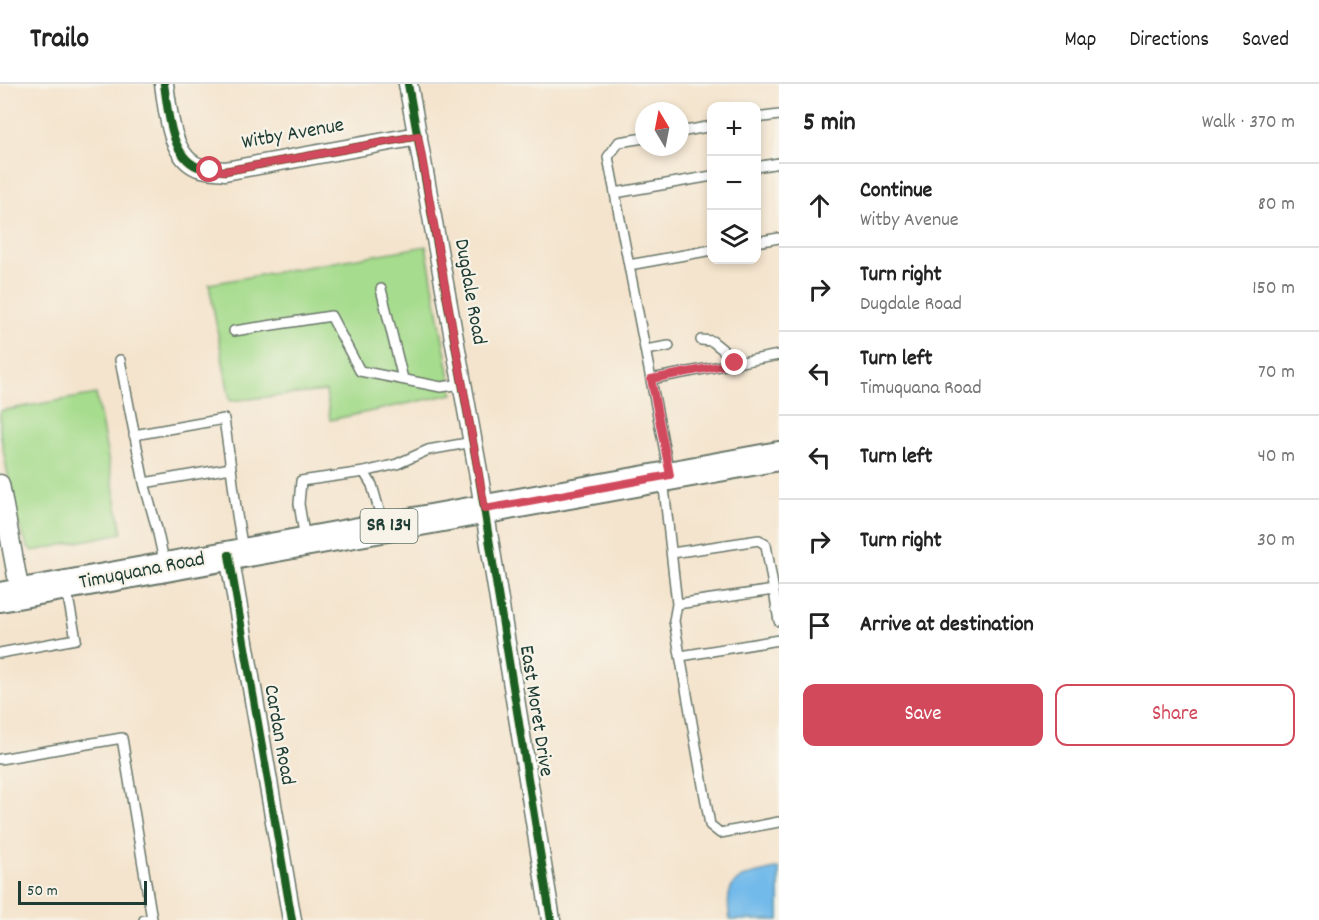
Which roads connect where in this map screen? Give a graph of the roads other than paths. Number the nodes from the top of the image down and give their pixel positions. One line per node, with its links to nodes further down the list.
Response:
1 (164, 84): 7 (street, Witby Avenue)
2 (408, 84): 7 (street, Dugdale Road)
3 (779, 115): 4 (lane)
4 (761, 117)
5 (707, 127): 6 (lane)
6 (689, 130)
7 (418, 136): 27 (street, Dugdale Road)
8 (635, 139): 12 (lane)
9 (779, 163): 10 (lane)
10 (761, 166)
11 (707, 177): 12 (lane)
12 (615, 193): 16 (lane)
13 (779, 238): 14 (lane)
14 (761, 241)
15 (707, 251): 16 (lane)
16 (629, 265): 21 (lane)
17 (381, 289): 26 (lane)
18 (234, 331): 26 (lane)
19 (701, 340): 24 (lane)
20 (669, 346): 21 (lane)
21 (645, 350): 25 (lane)
22 (779, 355): 24 (lane)
23 (120, 360): 28 (lane)
24 (735, 363): 25 (lane)
25 (651, 379): 33 (lane)
26 (403, 380): 27 (lane)
27 (462, 384): 29 (street, Dugdale Road)
28 (134, 435): 31 (lane); 34 (lane)
29 (473, 442): 32 (lane); 36 (street, Dugdale Road)
30 (779, 456): 33 (main road, Timuquana Road / SR 134)
31 (231, 468): 34 (lane); 40 (lane)
32 (364, 472): 37 (lane); 38 (lane)
33 (666, 476): 36 (main road, Timuquana Road / SR 134); 39 (lane)
34 (144, 483): 41 (lane)
35 (0, 484): 44 (street)
36 (485, 509): 37 (main road, Timuquana Road / SR 134); 54 (street, East Moret Drive)
37 (384, 527): 38 (main road, Timuquana Road / SR 134)
38 (305, 541): 40 (main road, Timuquana Road / SR 134)
39 (672, 553): 43 (lane); 45 (lane)
40 (236, 554): 41 (main road, Timuquana Road / SR 134); 53 (street, Cardan Road)
41 (166, 567): 42 (main road, Timuquana Road / SR 134)
42 (66, 586): 44 (main road, Timuquana Road / SR 134); 48 (lane)
43 (774, 590): 45 (lane); 46 (lane)
44 (10, 596)
45 (677, 604): 49 (lane)
46 (779, 621)
47 (779, 640): 49 (lane)
48 (0, 653)
49 (681, 656): 51 (lane)
50 (0, 759): 52 (lane)
51 (779, 822)
52 (144, 920)
53 (292, 920)
54 (551, 920)

